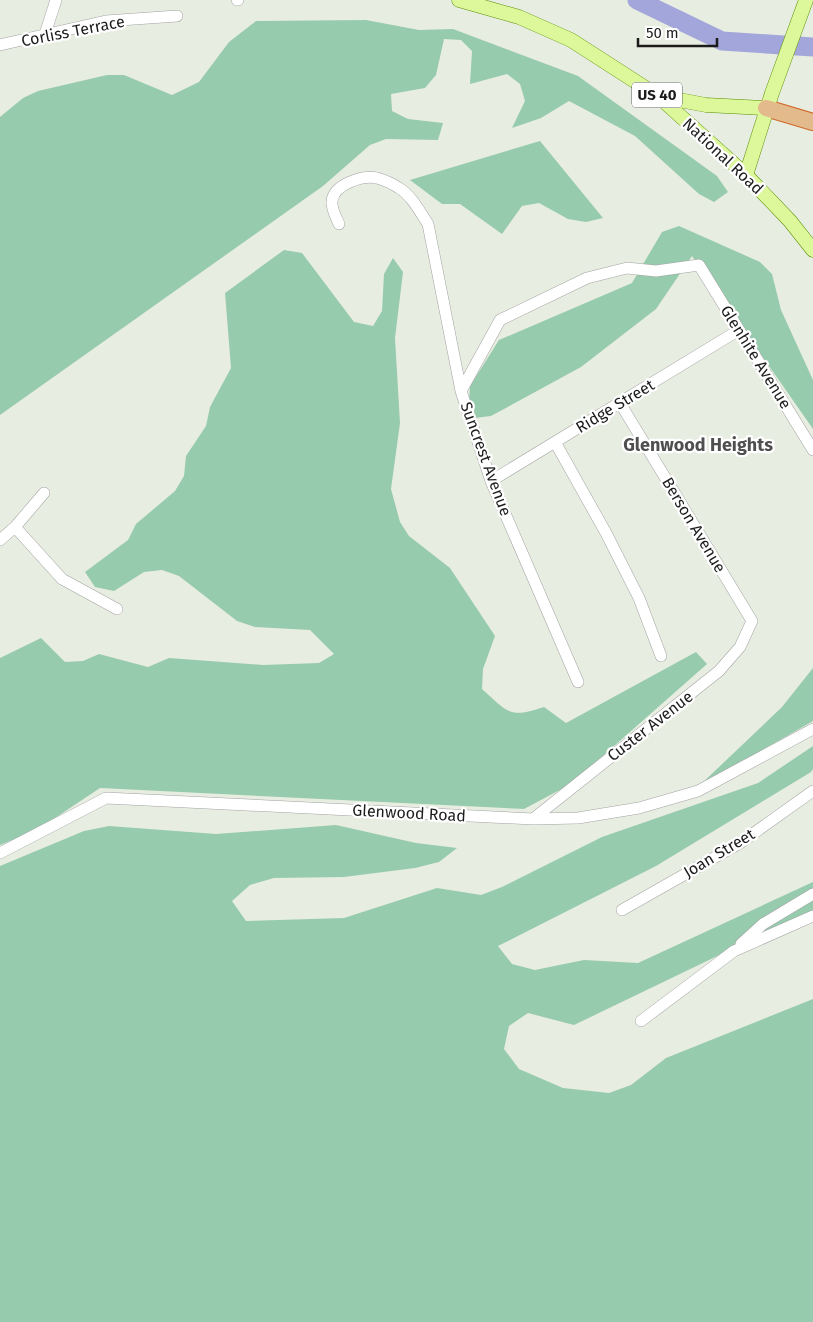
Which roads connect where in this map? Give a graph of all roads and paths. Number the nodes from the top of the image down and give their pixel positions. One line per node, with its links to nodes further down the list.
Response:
1 (56, 0): 5 (street)
2 (459, 0): 7 (main road, National Road / US 40)
3 (806, 2): 8 (main road)
4 (177, 16): 5 (street, Corliss Terrace)
5 (46, 34): 6 (street, Corliss Terrace)
6 (0, 45)
7 (658, 96): 8 (main road); 10 (main road, National Road / US 40)
8 (769, 101): 9 (highway); 10 (main road)
9 (813, 122)
10 (746, 174): 12 (main road, National Road / US 40)
11 (338, 224): 14 (street, Suncrest Avenue)
12 (813, 250)
13 (739, 330): 14 (street, Glenhite Avenue); 15 (street, Ridge Street); 17 (street, Glenhite Avenue)
14 (461, 391): 18 (street, Suncrest Avenue)
15 (620, 403): 16 (street, Ridge Street); 23 (street, Berson Avenue)
16 (555, 442): 18 (street, Ridge Street); 24 (street)
17 (813, 450)
18 (491, 481): 25 (street, Suncrest Avenue)
19 (44, 493): 20 (street)
20 (15, 527): 21 (street); 22 (street)
21 (0, 540)
22 (117, 609)
23 (752, 621): 28 (street, Custer Avenue)
24 (661, 656)
25 (578, 682)
26 (813, 729): 28 (street, Glenwood Road)
27 (813, 791): 31 (street, Joan Street)
28 (534, 819): 29 (street, Glenwood Road)
29 (0, 852)
30 (813, 894): 33 (street)
31 (622, 910)
32 (813, 916): 33 (street)
33 (734, 951): 34 (street)
34 (641, 1021)

